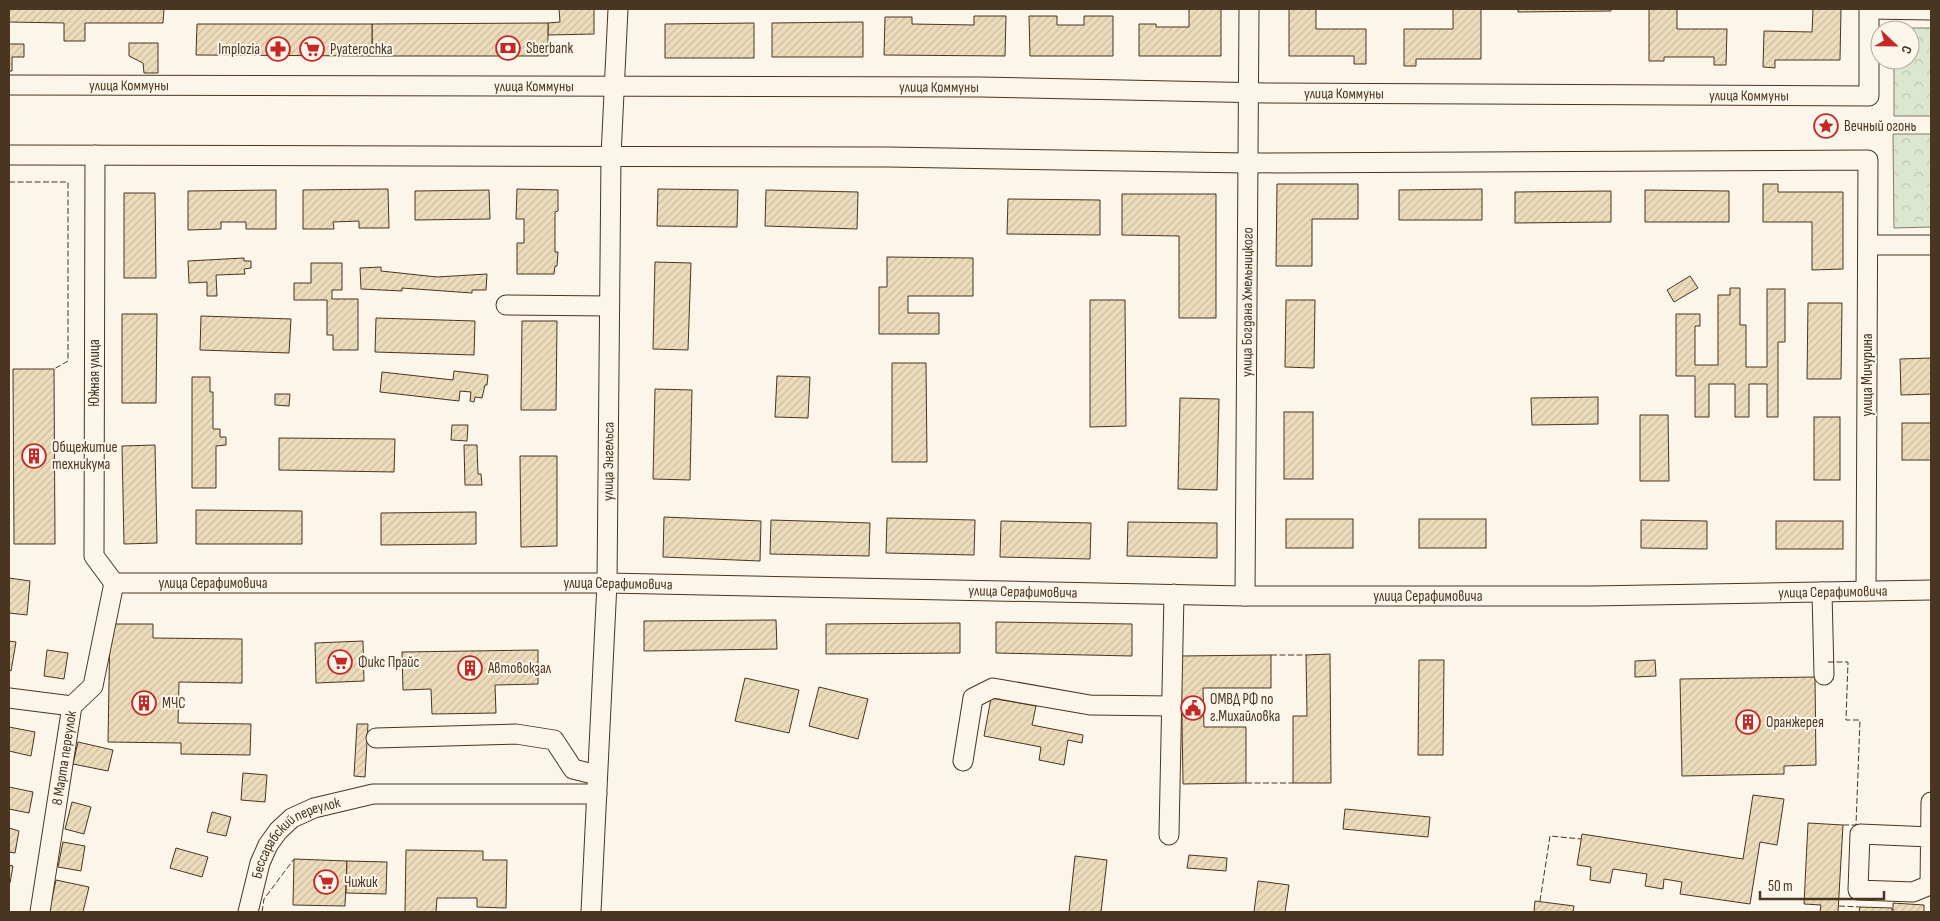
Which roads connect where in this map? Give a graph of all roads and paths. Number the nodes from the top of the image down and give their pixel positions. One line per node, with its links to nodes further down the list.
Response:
1 (618, 9): 6 (street, улица Энгельса)
2 (1249, 9): 7 (street, улица Богдана Хмельницкого)
3 (1869, 9): 4 (street); 7 (street, улица Коммуны)
4 (1931, 10)
5 (9, 84): 6 (street, улица Коммуны)
6 (613, 87): 7 (street, улица Коммуны); 10 (street, улица Энгельса)
7 (1249, 92): 11 (street, улица Богдана Хмельницкого)
8 (9, 155): 9 (street)
9 (95, 155): 10 (street); 16 (street, Южная улица)
10 (611, 156): 11 (street); 15 (street, улица Энгельса)
11 (1246, 162): 12 (street, улица Мичурина); 22 (street, улица Богдана Хмельницкого)
12 (1868, 245): 13 (street); 19 (street, улица Мичурина)
13 (1931, 245)
14 (506, 305): 15 (street)
15 (609, 306): 17 (street, улица Энгельса)
16 (114, 583): 17 (street, улица Серафимовича); 25 (street, 8 Марта переулок)
17 (607, 583): 21 (street, улица Серафимовича); 29 (street, улица Энгельса)
18 (1931, 590): 19 (street, улица Серафимовича)
19 (1866, 591): 20 (street, улица Серафимовича)
20 (1822, 592): 22 (street, улица Серафимовича); 23 (street)
21 (1174, 594): 22 (street, улица Серафимовича); 26 (street)
22 (1245, 596)
23 (1824, 675)
24 (9, 698): 25 (street)
25 (72, 706): 33 (street, 8 Марта переулок)
26 (1172, 706): 28 (street); 31 (street)
27 (376, 738): 29 (street)
28 (963, 761)
29 (597, 784): 34 (street, Бессарабский переулок); 35 (street, улица Энгельса)
30 (1931, 802): 32 (street)
31 (1169, 835)
32 (1931, 837): 32 (street)
33 (40, 912)
34 (248, 912)
35 (591, 912)

